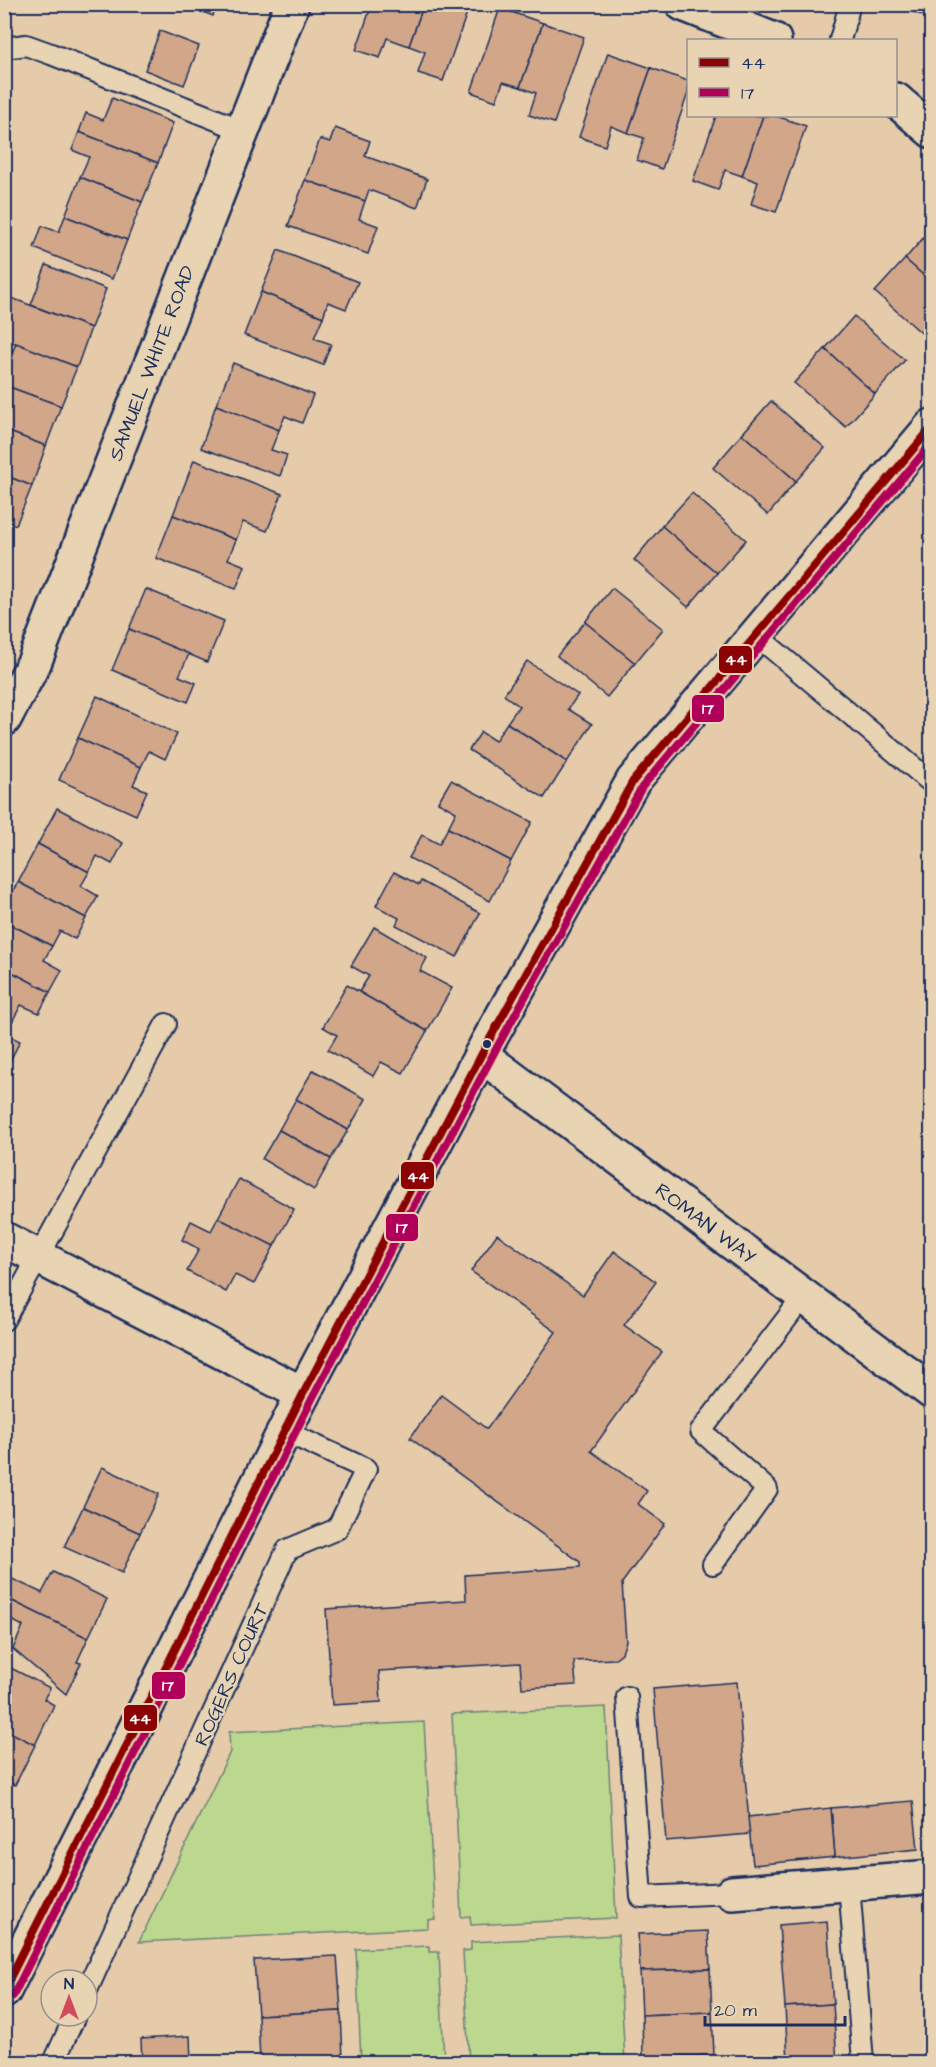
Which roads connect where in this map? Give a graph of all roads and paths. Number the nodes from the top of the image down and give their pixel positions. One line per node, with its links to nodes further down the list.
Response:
1 (291, 4): 8 (street, SAMUEL WHITE ROAD)
2 (683, 4): 4 (street)
3 (850, 4): 5 (lane)
4 (771, 39)
5 (840, 39)
6 (4, 48): 8 (lane)
7 (897, 101): 9 (street)
8 (242, 130): 12 (street, SAMUEL WHITE ROAD)
9 (932, 131)
10 (932, 426): 11 (street)
11 (756, 635): 13 (lane); 15 (street)
12 (4, 719)
13 (932, 783)
14 (166, 1024): 17 (lane)
15 (481, 1055): 18 (street, ROMAN WAY); 21 (street)
16 (4, 1239): 17 (street)
17 (38, 1257): 19 (lane); 21 (street)
18 (804, 1296): 20 (street, ROMAN WAY); 23 (lane)
19 (4, 1320)
20 (932, 1392)
21 (303, 1394): 22 (street)
22 (284, 1431): 28 (lane, ROGERS COURT); 29 (street)
23 (713, 1564)
24 (627, 1697): 27 (lane)
25 (932, 1877): 26 (street)
26 (849, 1884): 27 (street); 32 (lane)
27 (732, 1893)
28 (97, 1968)
29 (4, 1991)
30 (70, 2028): 31 (lane)
31 (54, 2062)
32 (863, 2062)

